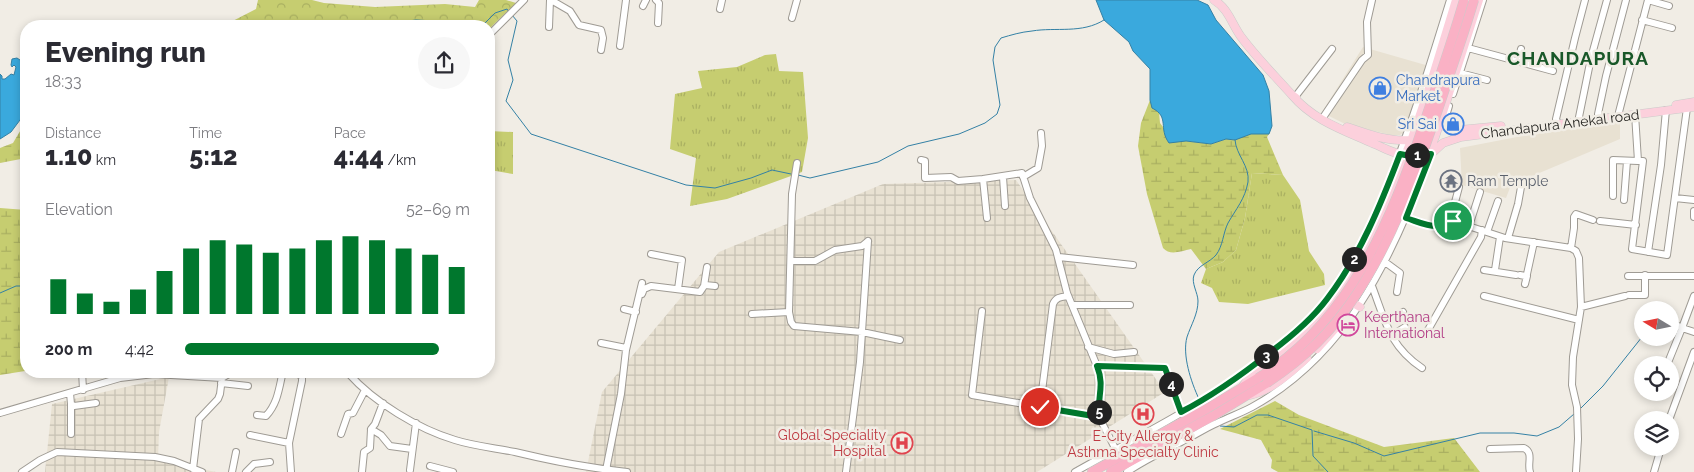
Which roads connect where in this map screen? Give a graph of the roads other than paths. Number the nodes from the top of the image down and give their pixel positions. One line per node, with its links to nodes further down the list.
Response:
1 (524, 0): 26 (street)
2 (550, 0): 24 (street); 31 (street)
3 (626, 0): 27 (street)
4 (656, 0): 23 (street)
5 (722, 0): 20 (street)
6 (797, 0): 21 (street)
7 (1214, 0): 38 (main road)
8 (1372, 0): 45 (street)
9 (1450, 0): 46 (street)
10 (1456, 0): 35 (main road)
11 (1464, 0): 148 (highway, bridge)
12 (1474, 0): 148 (highway, bridge)
13 (1479, 0): 34 (main road)
14 (1483, 0): 28 (street)
15 (1585, 0): 48 (street)
16 (1607, 0): 47 (street)
17 (1626, 0): 43 (street)
18 (1648, 0): 19 (street); 22 (street)
19 (1669, 6)
20 (720, 9)
21 (792, 18)
22 (1642, 20): 25 (street); 42 (street)
23 (658, 23)
24 (549, 27)
25 (1672, 28)
26 (495, 29)
27 (620, 46)
28 (1468, 48): 32 (street); 34 (street)
29 (1332, 49): 38 (street)
30 (1521, 49): 32 (street)
31 (601, 50)
32 (1518, 61): 33 (street)
33 (1553, 71)
34 (1458, 72): 36 (street); 37 (main road); 49 (street)
35 (1432, 79): 37 (main road); 46 (main road)
36 (1486, 80)
37 (1451, 86): 49 (main road)
38 (1293, 96): 45 (main road); 52 (main road)
39 (1694, 102): 42 (main road)
40 (1691, 108): 41 (main road, Chandapura Anekal road); 65 (street)
41 (1666, 110): 44 (main road, Chandapura Anekal road); 85 (street)
42 (1619, 112): 43 (main road)
43 (1598, 114): 47 (main road)
44 (1635, 114): 48 (main road, Chandapura Anekal road); 56 (street)
45 (1324, 116): 51 (main road)
46 (1415, 116): 49 (main road); 51 (main road)
47 (1579, 117): 48 (main road)
48 (1557, 122): 49 (main road); 53 (main road, Chandapura Anekal road)
49 (1441, 125): 53 (main road)
50 (1041, 133): 59 (street)
51 (1408, 140): 52 (main road)
52 (1403, 154): 53 (main road); 84 (main road); 158 (street)
53 (1429, 154): 73 (street); 89 (main road)
54 (921, 160): 60 (street)
55 (1626, 161): 56 (street); 64 (street); 66 (street)
56 (1638, 161): 77 (street)
57 (797, 163): 88 (street)
58 (1002, 177): 59 (street); 60 (street); 69 (street)
59 (1024, 177): 87 (street)
60 (983, 180): 72 (street)
61 (1459, 187): 75 (street)
62 (1521, 187): 81 (street)
63 (1480, 192): 78 (street)
64 (1613, 196)
65 (1675, 198): 67 (street); 85 (street)
66 (1624, 200)
67 (1694, 200)
68 (1498, 201): 79 (street)
69 (1005, 206)
70 (1694, 211): 71 (street)
71 (1694, 217)
72 (987, 218)
73 (1406, 218): 75 (street); 89 (street)
74 (1593, 220): 83 (street)
75 (1450, 221): 78 (street)
76 (1600, 221): 77 (street)
77 (1636, 225): 85 (street)
78 (1469, 226): 79 (street)
79 (1484, 231): 80 (street); 124 (street)
80 (1500, 236): 81 (street); 93 (street)
81 (1508, 238): 82 (street)
82 (1534, 242): 83 (street); 94 (street)
83 (1571, 248): 111 (street)
84 (1363, 251): 89 (main road); 148 (main road)
85 (1648, 252)
86 (651, 254): 103 (street)
87 (1059, 258): 90 (street); 105 (street)
88 (791, 261): 115 (street); 125 (street)
89 (1383, 261): 102 (street); 104 (street); 110 (main road)
90 (1132, 265)
91 (707, 267): 100 (street)
92 (1484, 270): 93 (street)
93 (1497, 272): 94 (street)
94 (1521, 275): 99 (street)
95 (1645, 275): 96 (street); 97 (street); 111 (street)
96 (1628, 276)
97 (1694, 276)
98 (642, 283): 114 (street)
99 (1525, 284)
100 (705, 285): 101 (street); 103 (street)
101 (715, 286)
102 (1372, 286): 110 (street); 120 (street)
103 (678, 289): 131 (street)
104 (1397, 292)
105 (1068, 296): 108 (street); 153 (street)
106 (1484, 296): 119 (street)
107 (1694, 296): 113 (street)
108 (1072, 305): 109 (street); 130 (street)
109 (1130, 305)
110 (1357, 305): 148 (main road); 158 (street)
111 (1581, 307): 119 (street)
112 (624, 309): 114 (street)
113 (1692, 310): 123 (street)
114 (636, 312): 131 (street)
115 (789, 312): 118 (street); 125 (street)
116 (982, 312): 153 (street)
117 (1403, 312): 120 (street)
118 (752, 314)
119 (1579, 320): 190 (street)
120 (1386, 322): 127 (street)
121 (1679, 326): 123 (street)
122 (1405, 327): 127 (street)
123 (1682, 328): 126 (street); 134 (street)
124 (1428, 330)
125 (862, 332): 128 (street); 184 (street)
126 (1694, 332)
127 (1390, 336): 136 (street)
128 (900, 340)
129 (601, 343): 131 (street)
130 (1088, 347): 132 (street); 135 (street)
131 (627, 348): 175 (street)
132 (1134, 352)
133 (1694, 352): 154 (street)
134 (1670, 356)
135 (1097, 366): 155 (street); 159 (street)
136 (1422, 368)
137 (82, 378): 146 (street)
138 (120, 378): 146 (street)
139 (203, 378): 144 (street)
140 (225, 378): 144 (street)
141 (281, 378): 157 (street)
142 (302, 378): 165 (street)
143 (353, 378): 147 (street)
144 (222, 380): 145 (street); 173 (street)
145 (248, 386)
146 (83, 390): 149 (street)
147 (365, 390): 151 (street); 163 (street)
148 (1245, 392): 158 (highway)
149 (70, 393): 152 (street); 156 (street)
150 (96, 403): 152 (street)
151 (383, 403): 160 (street); 161 (street)
152 (71, 404): 162 (street)
153 (1040, 407): 159 (street)
154 (1672, 411)
155 (1181, 412): 158 (street); 168 (street)
156 (0, 413)
157 (257, 416)
158 (1206, 416): 186 (highway); 187 (highway); 188 (street)
159 (1099, 417): 168 (street)
160 (416, 423): 166 (street); 175 (street)
161 (371, 429): 166 (street); 181 (street)
162 (70, 434)
163 (340, 434)
164 (250, 435): 165 (street)
165 (289, 442): 180 (street)
166 (412, 449): 174 (street)
167 (1490, 449): 189 (street)
168 (1116, 450): 185 (street)
169 (236, 452): 178 (street)
170 (1659, 456): 191 (street)
171 (270, 462): 179 (street)
172 (430, 466): 182 (street)
173 (193, 469): 176 (street); 177 (street)
174 (410, 470)
175 (606, 470): 183 (street)
176 (22, 472)
177 (202, 472)
178 (232, 472)
179 (246, 472)
180 (291, 472)
181 (362, 472)
182 (453, 472)
183 (628, 472)
184 (846, 472)
185 (1074, 472)
186 (1092, 472)
187 (1111, 472)
188 (1127, 472)
189 (1530, 472)
190 (1576, 472)
191 (1654, 472)

